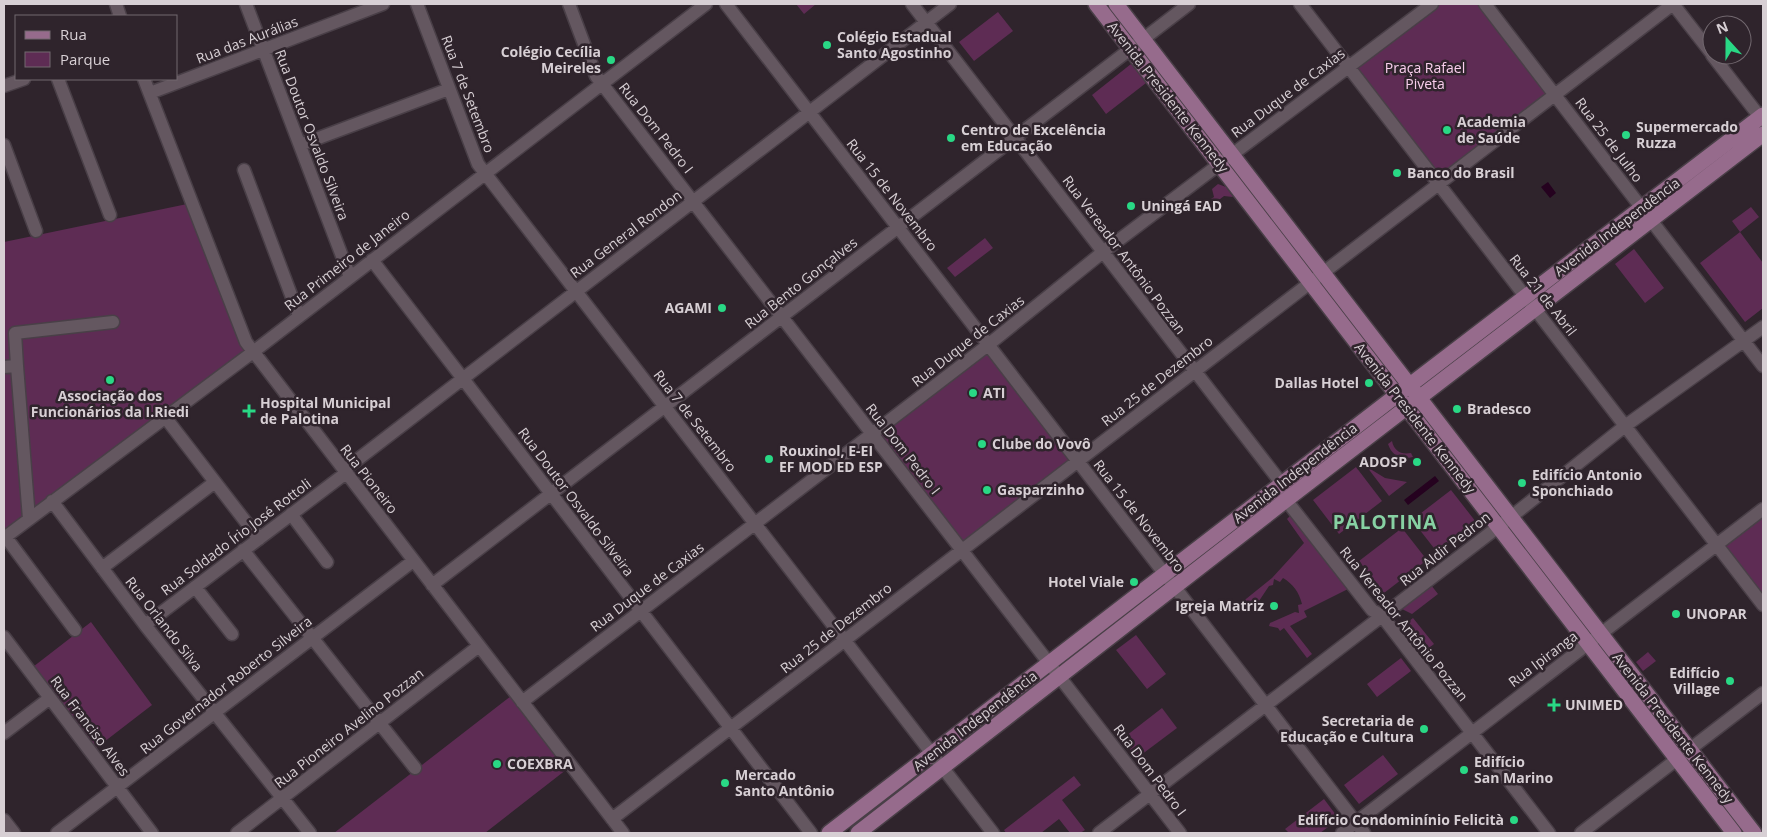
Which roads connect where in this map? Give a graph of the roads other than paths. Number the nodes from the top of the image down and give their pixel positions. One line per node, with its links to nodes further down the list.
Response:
1 (246, 4): 21 (street, Rua Doutor Osvaldo Silveira)
2 (383, 4): 16 (street, Rua das Aurálias)
3 (417, 4): 29 (street, Rua 7 de Setembro)
4 (568, 4): 27 (street, Rua Dom Pedro I)
5 (706, 4): 27 (street, Rua Primeiro de Janeiro)
6 (726, 4): 32 (street, Rua 15 de Novembro)
7 (912, 4): 17 (street, Rua Vereador Antônio Pozzan)
8 (950, 4): 17 (street, Rua General Rondon)
9 (1096, 4): 20 (main road, Avenida Presidente Kennedy)
10 (1116, 4): 18 (main road, Avenida Presidente Kennedy)
11 (1189, 4): 18 (street, Rua Bento Gonçalves)
12 (1300, 4): 23 (street, Rua 21 de Abril)
13 (1432, 4): 23 (street, Rua Duque de Caxias)
14 (1485, 4): 31 (street, Rua 25 de Julho)
15 (1673, 4): 19 (street); 31 (street, Rua 25 de Dezembro)
16 (350, 10): 21 (street, Rua das Aurálias)
17 (926, 22): 32 (street, Rua General Rondon); 35 (street, Rua Vereador Antônio Pozzan)
18 (1143, 39): 20 (street, Rua Bento Gonçalves); 38 (main road, Avenida Presidente Kennedy)
19 (1702, 42)
20 (1131, 48): 35 (street, Rua Bento Gonçalves); 39 (main road, Avenida Presidente Kennedy)
21 (263, 50): 30 (street, Rua das Aurálias); 37 (street, Rua Doutor Osvaldo Silveira)
22 (1720, 65): 33 (street)
23 (1348, 67): 38 (street, Rua Duque de Caxias); 42 (street, Rua 21 de Abril)
24 (21, 80): 28 (street)
25 (58, 80): 45 (street)
26 (144, 80): 30 (street, Rua Pioneiro)
27 (599, 80): 41 (street, Rua Primeiro de Janeiro); 43 (street, Rua Dom Pedro I)
28 (4, 86)
29 (449, 89): 37 (street); 41 (street, Rua 7 de Setembro)
30 (150, 93): 65 (street, Rua Pioneiro)
31 (1554, 94): 42 (street, Rua 25 de Dezembro); 44 (street, Rua 25 de Julho)
32 (809, 112): 43 (street, Rua General Rondon); 46 (street, Rua 15 de Novembro)
33 (1762, 118): 44 (main road, Avenida Independência)
34 (1763, 134): 44 (main road, Avenida Independência)
35 (1015, 138): 46 (street, Rua Bento Gonçalves); 48 (street, Rua Vereador Antônio Pozzan)
36 (4, 145): 47 (street)
37 (300, 145): 51 (street, Rua Doutor Osvaldo Silveira)
38 (1232, 155): 39 (street, Rua Duque de Caxias); 50 (main road, Avenida Presidente Kennedy)
39 (1220, 164): 48 (street, Rua Duque de Caxias); 52 (main road, Avenida Presidente Kennedy)
40 (244, 170): 56 (street)
41 (485, 173): 49 (street, Rua Primeiro de Janeiro); 53 (street, Rua 7 de Setembro)
42 (1438, 184): 50 (street, Rua 25 de Dezembro); 54 (street, Rua 21 de Abril)
43 (693, 201): 53 (street, Rua General Rondon); 57 (street, Rua Dom Pedro I)
44 (1646, 214): 54 (main road, Avenida Independência); 55 (main road, Avenida Independência); 62 (street, Rua 25 de Julho)
45 (110, 215)
46 (898, 227): 57 (street, Rua Bento Gonçalves); 64 (street, Rua 15 de Novembro)
47 (36, 231)
48 (1103, 252): 64 (street, Rua Duque de Caxias); 70 (street, Rua Vereador Antônio Pozzan)
49 (372, 260): 51 (street, Rua Primeiro de Janeiro); 71 (street, Rua Doutor Osvaldo Silveira)
50 (1323, 273): 52 (street, Rua 25 de Dezembro); 60 (main road, Avenida Presidente Kennedy)
51 (350, 277): 56 (street, Rua Primeiro de Janeiro)
52 (1310, 282): 61 (main road, Avenida Presidente Kennedy); 70 (street, Rua 25 de Dezembro)
53 (576, 291): 71 (street, Rua General Rondon); 75 (street, Rua 7 de Setembro)
54 (1526, 297): 55 (street, Rua 21 de Abril); 63 (main road, Avenida Independência)
55 (1535, 309): 66 (main road, Avenida Independência); 78 (street, Rua 21 de Abril)
56 (299, 316): 65 (street, Rua Primeiro de Janeiro)
57 (782, 316): 75 (street, Rua Bento Gonçalves); 79 (street, Rua Dom Pedro I)
58 (113, 322): 67 (street)
59 (1763, 327): 62 (street, Rua Aldir Pedron)
60 (1368, 331): 61 (main road); 72 (main road, Avenida Presidente Kennedy)
61 (1356, 341): 73 (main road, Avenida Presidente Kennedy)
62 (1744, 342): 68 (street, Rua 25 de Julho); 78 (street, Rua Aldir Pedron)
63 (1466, 343): 66 (main road); 72 (main road, Avenida Independência)
64 (988, 345): 79 (street, Rua Duque de Caxias); 83 (street, Rua 15 de Novembro)
65 (253, 352): 77 (street, Rua Primeiro de Janeiro); 85 (street, Rua Pioneiro)
66 (1476, 355): 74 (main road, Avenida Independência)
67 (17, 366): 69 (street); 94 (street)
68 (1763, 366)
69 (4, 367)
70 (1194, 372): 83 (street, Rua 25 de Dezembro); 87 (street, Rua Vereador Antônio Pozzan)
71 (462, 378): 85 (street, Rua General Rondon); 88 (street, Rua Doutor Osvaldo Silveira)
72 (1410, 385): 73 (main road, Avenida Independência); 74 (main road, Avenida Presidente Kennedy)
73 (1397, 395): 76 (main road, Avenida Presidente Kennedy); 80 (main road, Avenida Independência)
74 (1419, 398): 76 (main road, Avenida Independência); 82 (main road, Avenida Presidente Kennedy)
75 (665, 406): 88 (street, Rua Bento Gonçalves); 95 (street, Rua 7 de Setembro)
76 (1407, 408): 81 (main road, Avenida Independência); 84 (main road, Avenida Presidente Kennedy)
77 (165, 417): 86 (street); 90 (street, Rua Primeiro de Janeiro)
78 (1625, 426): 93 (street, Rua Aldir Pedron); 99 (street, Rua 21 de Abril)
79 (872, 434): 95 (street, Rua Duque de Caxias); 101 (street, Rua Dom Pedro I)
80 (1342, 438): 81 (main road); 87 (main road, Avenida Independência)
81 (1352, 450): 89 (main road, Avenida Independência)
82 (1461, 453): 84 (main road); 93 (main road, Avenida Presidente Kennedy)
83 (1078, 461): 101 (street, Rua 25 de Dezembro); 105 (street, Rua 15 de Novembro)
84 (1450, 463): 96 (main road, Avenida Presidente Kennedy)
85 (344, 471): 92 (street, Rua Soldado Írio José Rottoli); 102 (street, Rua Pioneiro)
86 (215, 482): 98 (street); 104 (street)
87 (1282, 484): 89 (street, Rua Vereador Antônio Pozzan); 105 (main road, Avenida Independência)
88 (551, 494): 106 (street, Rua Bento Gonçalves); 110 (street, Rua Doutor Osvaldo Silveira)
89 (1286, 500): 108 (main road, Avenida Independência); 111 (street, Rua Vereador Antônio Pozzan)
90 (52, 501): 94 (street, Rua Primeiro de Janeiro); 104 (street, Rua Orlando Silva)
91 (1763, 510): 99 (street, Rua Ipiranga)
92 (291, 514): 98 (street, Rua Soldado Írio José Rottoli); 103 (street)
93 (1511, 517): 96 (street, Rua Aldir Pedron); 115 (main road, Avenida Presidente Kennedy)
94 (29, 519): 97 (street, Rua Primeiro de Janeiro)
95 (755, 524): 110 (street, Rua Duque de Caxias); 118 (street, Rua 7 de Setembro)
96 (1498, 526): 111 (street, Rua Aldir Pedron); 119 (main road, Avenida Presidente Kennedy)
97 (5, 537): 113 (street)
98 (259, 539): 100 (street, Rua Soldado Írio José Rottoli)
99 (1717, 545): 109 (street, Rua 21 de Abril); 115 (street, Rua Ipiranga)
100 (243, 550): 107 (street, Rua Soldado Írio José Rottoli); 117 (street)
101 (962, 550): 118 (street, Rua 25 de Dezembro); 121 (street, Rua Dom Pedro I)
102 (413, 561): 106 (street, Rua Pioneiro); 117 (street, Rua Governador Roberto Silveira)
103 (327, 562)
104 (102, 568): 112 (street, Rua Orlando Silva)
105 (1165, 574): 108 (street, Rua 15 de Novembro); 121 (main road, Avenida Independência)
106 (432, 585): 120 (street, Rua Pioneiro)
107 (196, 587): 112 (street, Rua Soldado Írio José Rottoli); 114 (street)
108 (1175, 587): 122 (main road, Avenida Independência); 126 (street, Rua 15 de Novembro)
109 (1763, 605)
110 (640, 611): 125 (street, Rua Duque de Caxias); 129 (street, Rua Doutor Osvaldo Silveira)
111 (1382, 616): 126 (street, Rua Aldir Pedron); 131 (street, Rua Vereador Antônio Pozzan)
112 (145, 625): 127 (street, Rua Orlando Silva)
113 (75, 630)
114 (232, 634)
115 (1601, 634): 119 (street, Rua Ipiranga); 132 (main road, Avenida Presidente Kennedy)
116 (4, 637): 124 (street, Rua Franciso Alves)
117 (312, 637): 127 (street, Rua Governador Roberto Silveira); 128 (street)
118 (844, 640): 129 (street, Rua 25 de Dezembro); 133 (street, Rua 7 de Setembro)
119 (1589, 644): 131 (street, Rua Ipiranga); 134 (main road, Avenida Presidente Kennedy)
120 (479, 646): 125 (street, Rua Pioneiro); 128 (street, Rua Pioneiro Avelino Pozzan)
121 (1049, 663): 122 (street, Rua Dom Pedro I); 133 (main road, Avenida Independência)
122 (1060, 676): 136 (main road, Avenida Independência); 138 (street, Rua Dom Pedro I)
123 (1763, 693): 132 (street)
124 (50, 698): 130 (street); 137 (street, Rua Franciso Alves)
125 (522, 702): 140 (street, Rua Pioneiro)
126 (1266, 705): 138 (street, Rua Aldir Pedron); 142 (street, Rua 15 de Novembro)
127 (214, 713): 137 (street, Rua Governador Roberto Silveira); 139 (street, Rua Orlando Silva)
128 (379, 722): 135 (street); 139 (street, Rua Pioneiro Avelino Pozzan)
129 (730, 728): 140 (street, Rua 25 de Dezembro); 149 (street, Rua Doutor Osvaldo Silveira)
130 (4, 733)
131 (1472, 733): 142 (street, Rua Ipiranga); 157 (street, Rua Vereador Antônio Pozzan)
132 (1690, 750): 134 (street); 160 (main road, Avenida Presidente Kennedy)
133 (932, 754): 136 (street, Rua 7 de Setembro); 150 (main road, Avenida Independência)
134 (1677, 759): 158 (street); 159 (main road, Avenida Presidente Kennedy)
135 (415, 768)
136 (943, 768): 151 (main road, Avenida Independência); 152 (street, Rua 7 de Setembro)
137 (118, 787): 144 (street, Rua Governador Roberto Silveira); 145 (street, Rua Franciso Alves)
138 (1150, 794): 153 (street, Rua Aldir Pedron); 154 (street, Rua Dom Pedro I)
139 (282, 798): 146 (street, Rua Pioneiro Avelino Pozzan); 147 (street, Rua Orlando Silva)
140 (612, 819): 148 (street, Rua Pioneiro)
141 (4, 820): 143 (street)
142 (1356, 822): 155 (street, Rua Ipiranga); 156 (street, Rua 15 de Novembro)
143 (14, 833)
144 (57, 833)
145 (152, 833)
146 (237, 833)
147 (310, 833)
148 (623, 833)
149 (811, 833)
150 (829, 833)
151 (858, 833)
152 (993, 833)
153 (1099, 833)
154 (1180, 833)
155 (1342, 833)
156 (1364, 833)
157 (1549, 833)
158 (1581, 833)
159 (1734, 833)
160 (1754, 833)

